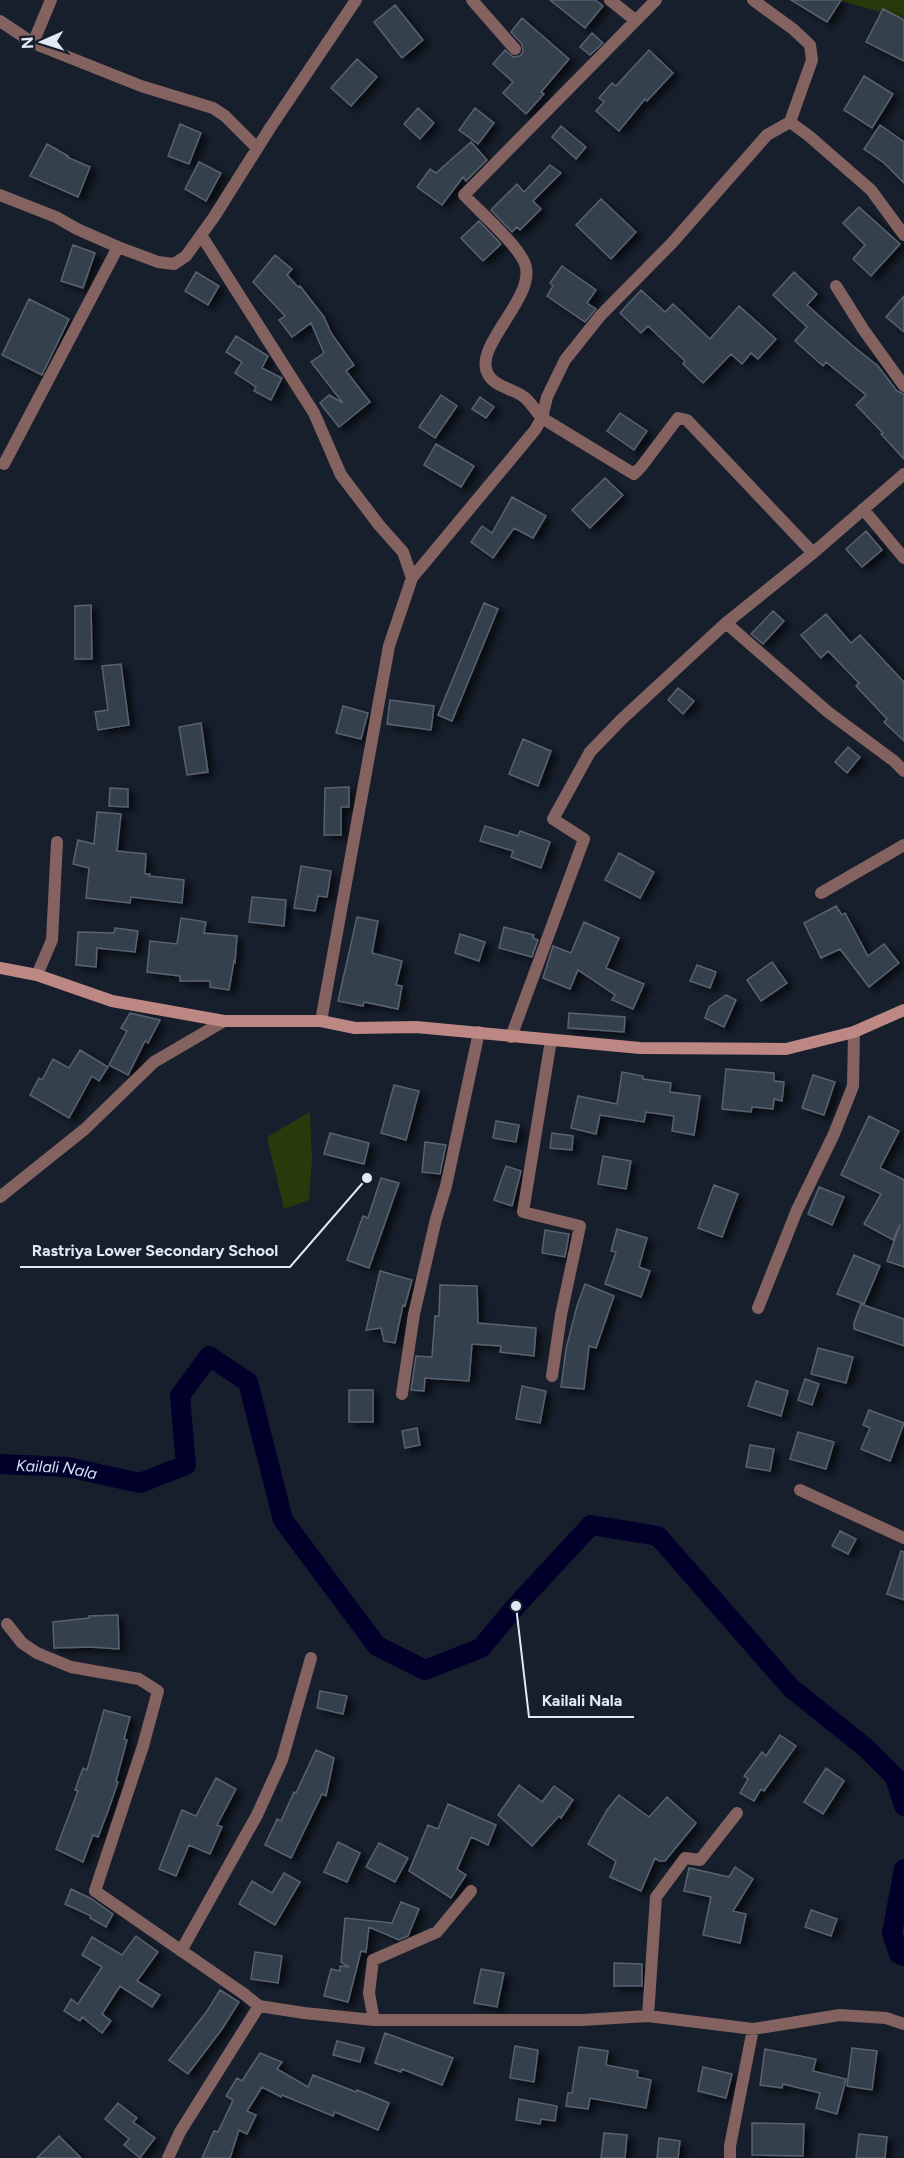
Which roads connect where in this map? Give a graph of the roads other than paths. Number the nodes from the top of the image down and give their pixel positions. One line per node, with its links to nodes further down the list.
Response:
1 (51, 0): 9 (street)
2 (356, 0): 12 (street)
3 (472, 0): 10 (street)
4 (610, 0): 7 (street)
5 (656, 0): 7 (street)
6 (753, 0): 11 (street)
7 (635, 20): 19 (street)
8 (0, 21): 9 (street)
9 (33, 43): 12 (street)
10 (515, 49)
11 (790, 122): 15 (street); 19 (street)
12 (257, 148): 14 (street)
13 (0, 195): 16 (street)
14 (201, 235): 16 (street); 25 (street)
15 (904, 235)
16 (118, 247): 20 (street)
17 (836, 286): 18 (street)
18 (904, 386)
19 (542, 418): 23 (street); 25 (street)
20 (4, 464)
21 (904, 474): 22 (street)
22 (863, 509): 23 (street); 24 (street)
23 (813, 553): 26 (street)
24 (904, 558)
25 (412, 578): 35 (street)
26 (726, 623): 27 (street); 38 (street)
27 (904, 771)
28 (57, 842): 32 (street)
29 (904, 844): 30 (street)
30 (821, 893)
31 (0, 968): 32 (street)
32 (37, 975): 34 (street)
33 (904, 1010): 37 (street)
34 (224, 1021): 35 (street); 40 (street)
35 (321, 1021): 36 (street)
36 (479, 1032): 38 (street); 43 (street)
37 (854, 1032): 39 (street); 41 (street)
38 (511, 1036): 39 (street)
39 (551, 1040): 42 (street)
40 (0, 1197)
41 (758, 1308)
42 (552, 1376)
43 (402, 1394)
44 (800, 1490): 45 (street)
45 (904, 1538)
46 (7, 1624): 50 (street)
47 (311, 1658): 50 (street)
48 (737, 1813): 52 (street)
49 (471, 1892): 53 (street)
50 (181, 1951): 51 (street)
51 (259, 2006): 53 (street); 56 (street)
52 (648, 2016): 53 (street); 55 (street)
53 (374, 2020)
54 (904, 2024): 55 (street)
55 (753, 2029): 57 (street)
56 (168, 2158)
57 (730, 2158)

